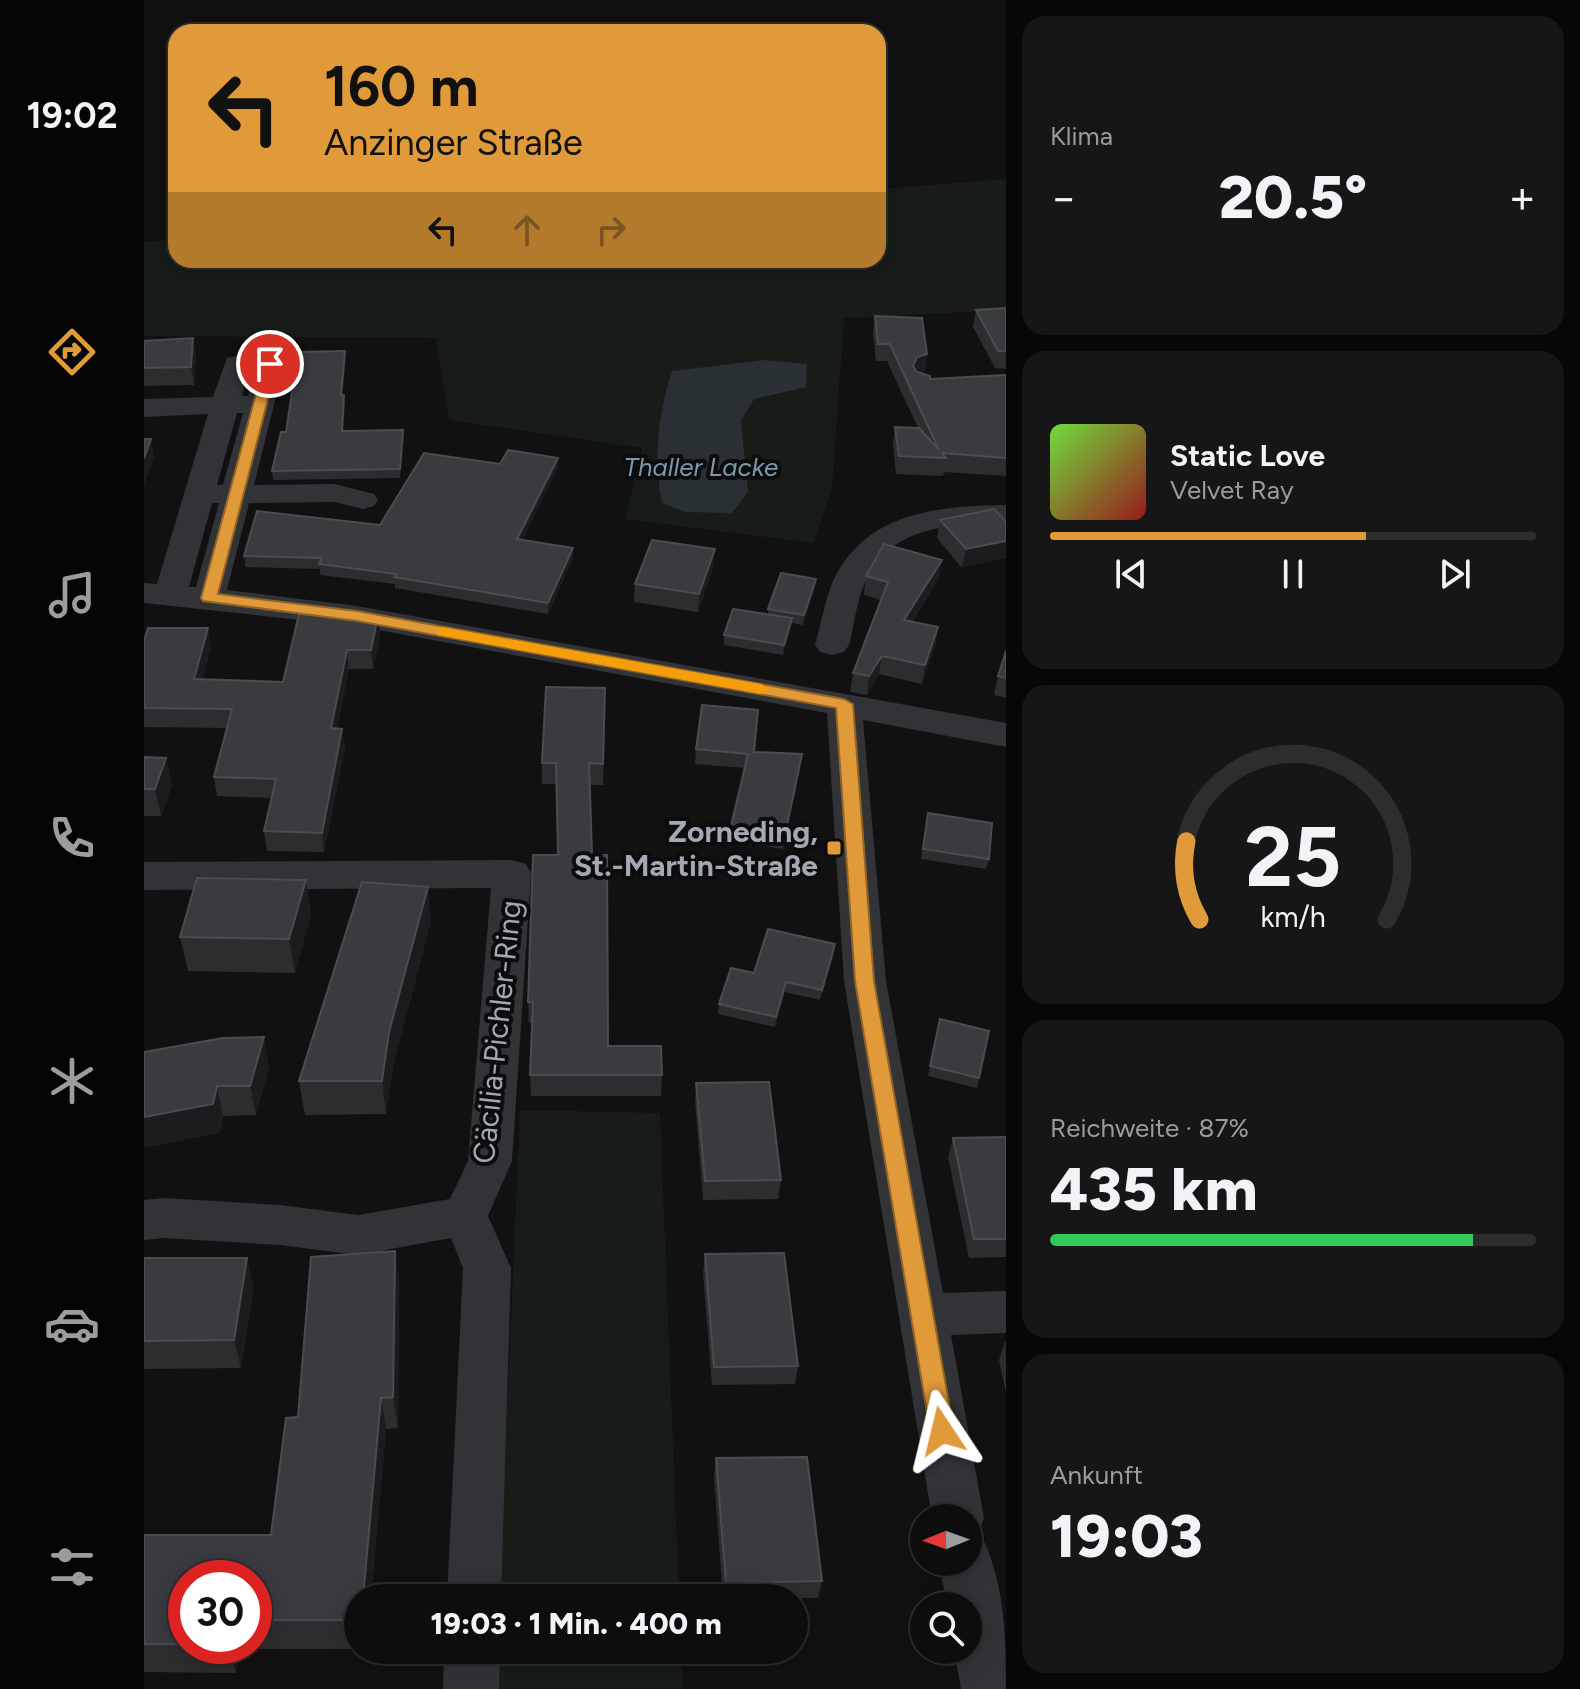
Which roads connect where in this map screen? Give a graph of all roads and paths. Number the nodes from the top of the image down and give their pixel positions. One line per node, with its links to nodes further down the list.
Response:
1 (260, 404): 2 (street); 2 (street); 5 (street)
2 (225, 406): 3 (street); 4 (street)
3 (144, 408)
4 (199, 494): 5 (street); 8 (street)
5 (236, 494): 6 (street); 9 (street)
6 (363, 500)
7 (1006, 514): 10 (street)
8 (157, 594): 9 (street)
9 (209, 598): 11 (street)
10 (832, 645)
11 (844, 704): 12 (street); 17 (street)
12 (1006, 735)
13 (144, 876): 14 (street, Cäcilia-Pichler-Ring)
14 (465, 1216): 15 (street); 20 (street)
15 (144, 1220)
16 (1006, 1312): 17 (street)
17 (921, 1315): 18 (street)
18 (955, 1504)
19 (969, 1576): 23 (street)
20 (475, 1584)
21 (472, 1664): 22 (street)
22 (471, 1689)
23 (989, 1689)

